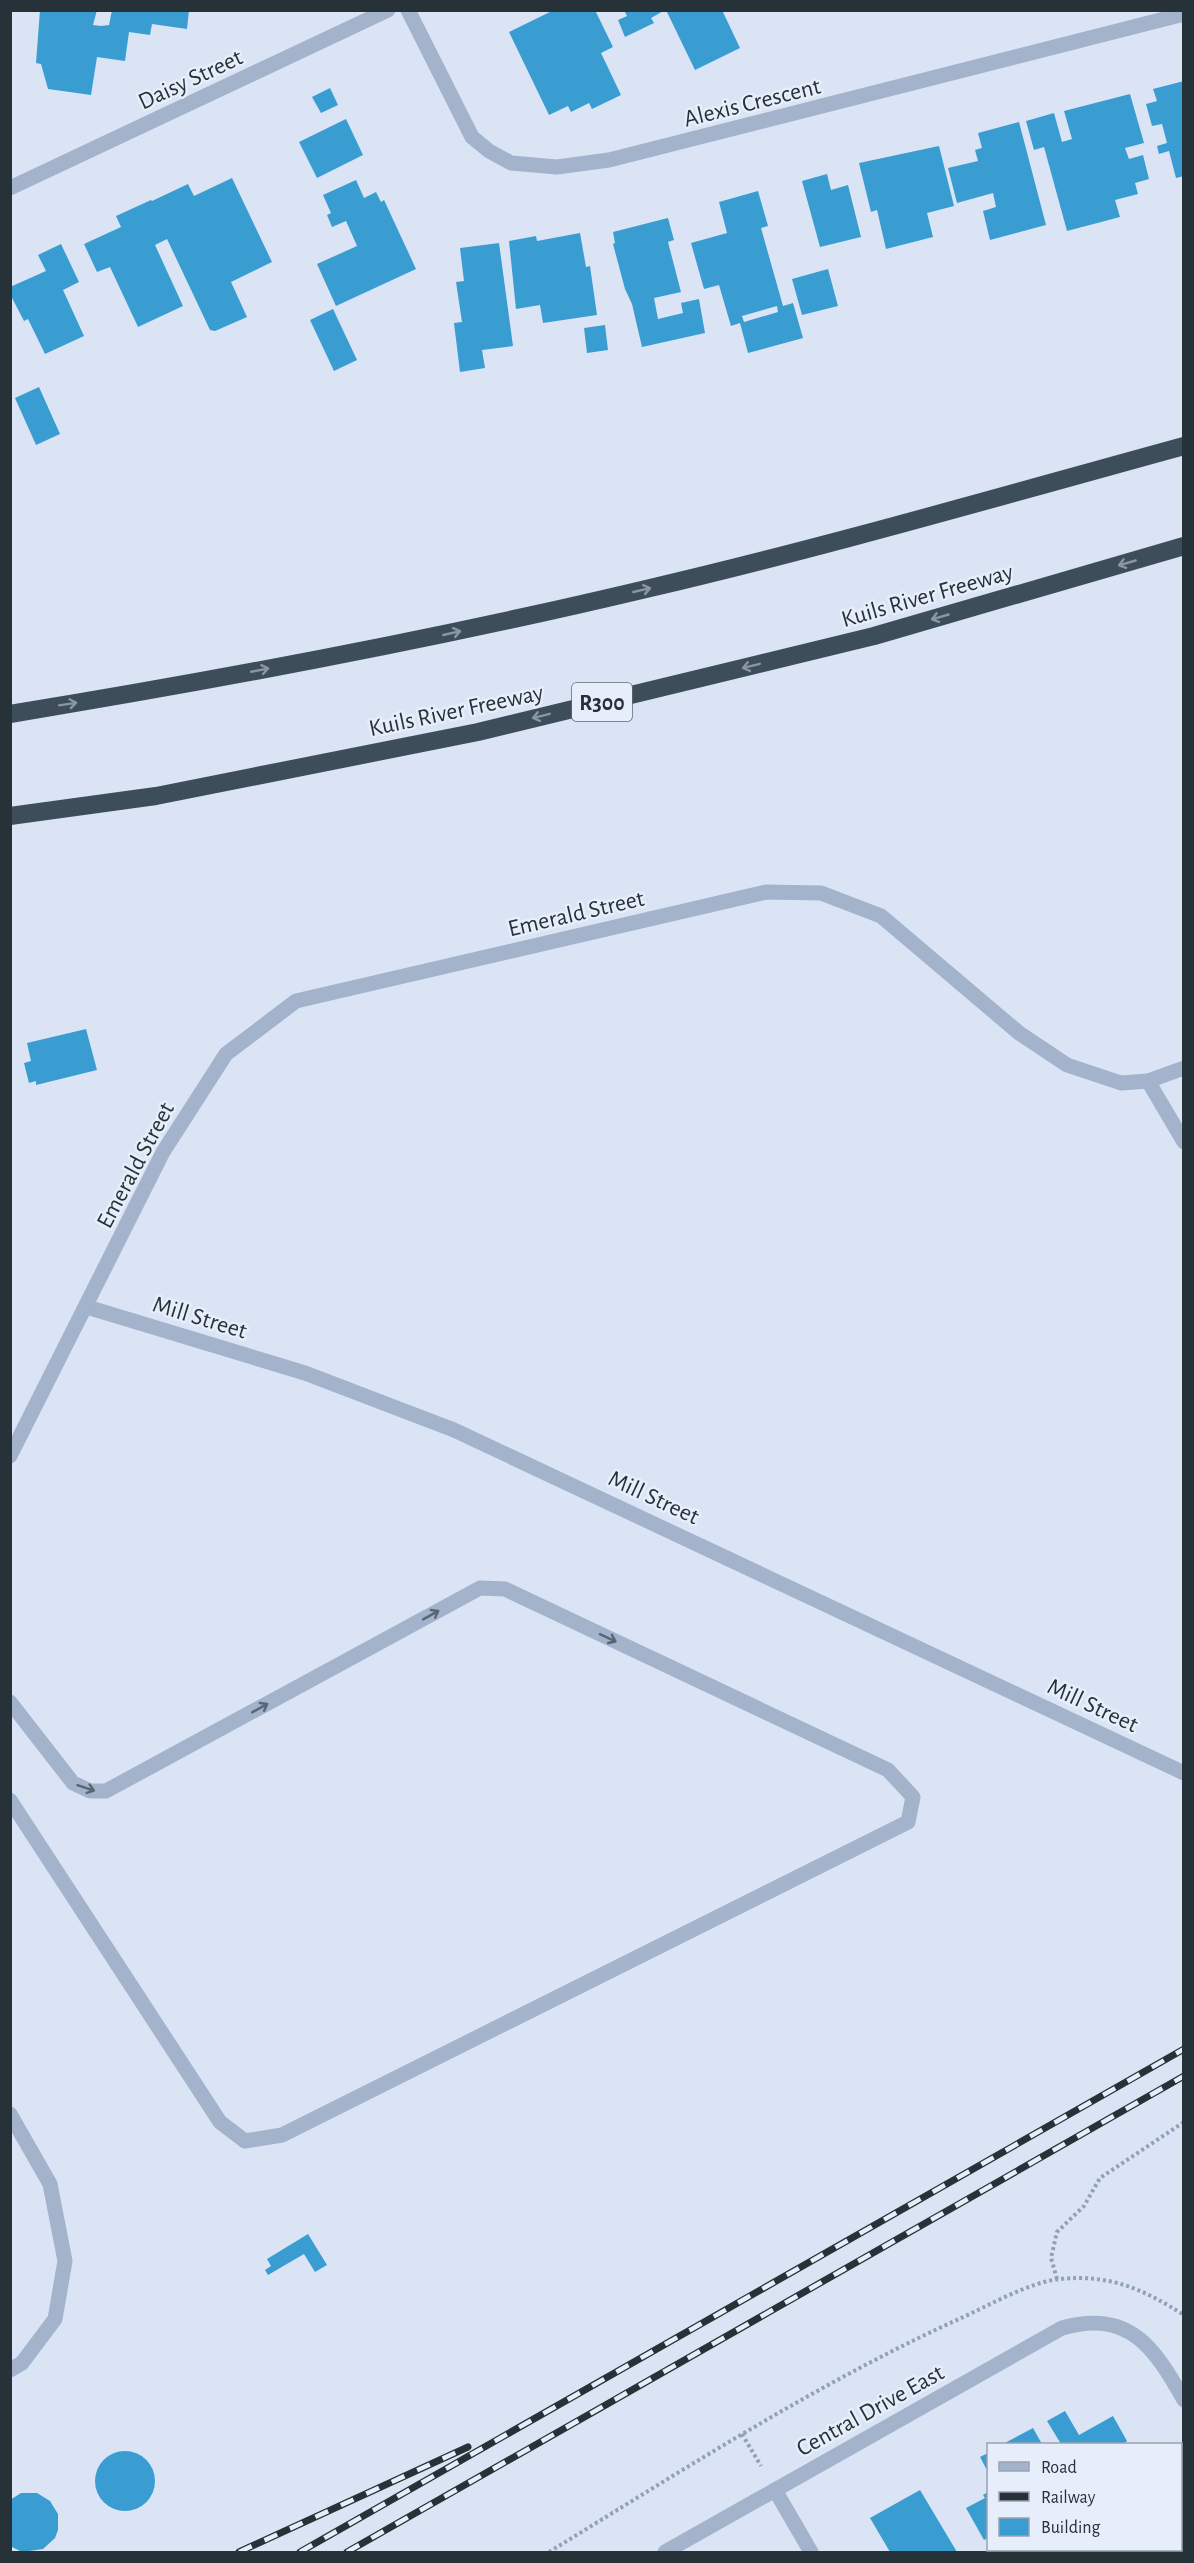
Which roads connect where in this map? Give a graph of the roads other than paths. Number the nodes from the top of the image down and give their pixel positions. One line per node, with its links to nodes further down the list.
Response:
1 (388, 10): 4 (street, Daisy Street)
2 (408, 10): 3 (street, Alexis Crescent)
3 (1184, 15)
4 (10, 188)
5 (1184, 446): 7 (highway, one-way to 5)
6 (1184, 546): 8 (highway, Kuils River Freeway / R300, one-way to 8)
7 (10, 714)
8 (10, 816)
9 (1184, 1068): 10 (street, Emerald Street)
10 (1149, 1081): 11 (street); 12 (street, Emerald Street)
11 (1184, 1142)
12 (87, 1307): 13 (street, Emerald Street); 15 (street, Mill Street)
13 (10, 1456)
14 (10, 1702): 16 (street, one-way to 16)
15 (1184, 1773)
16 (10, 1800)
17 (10, 2114): 18 (street)
18 (10, 2370)
19 (1184, 2400): 20 (street, Central Drive East)
20 (775, 2490): 21 (street, Central Drive East); 22 (street)
21 (665, 2553)
22 (811, 2553)

